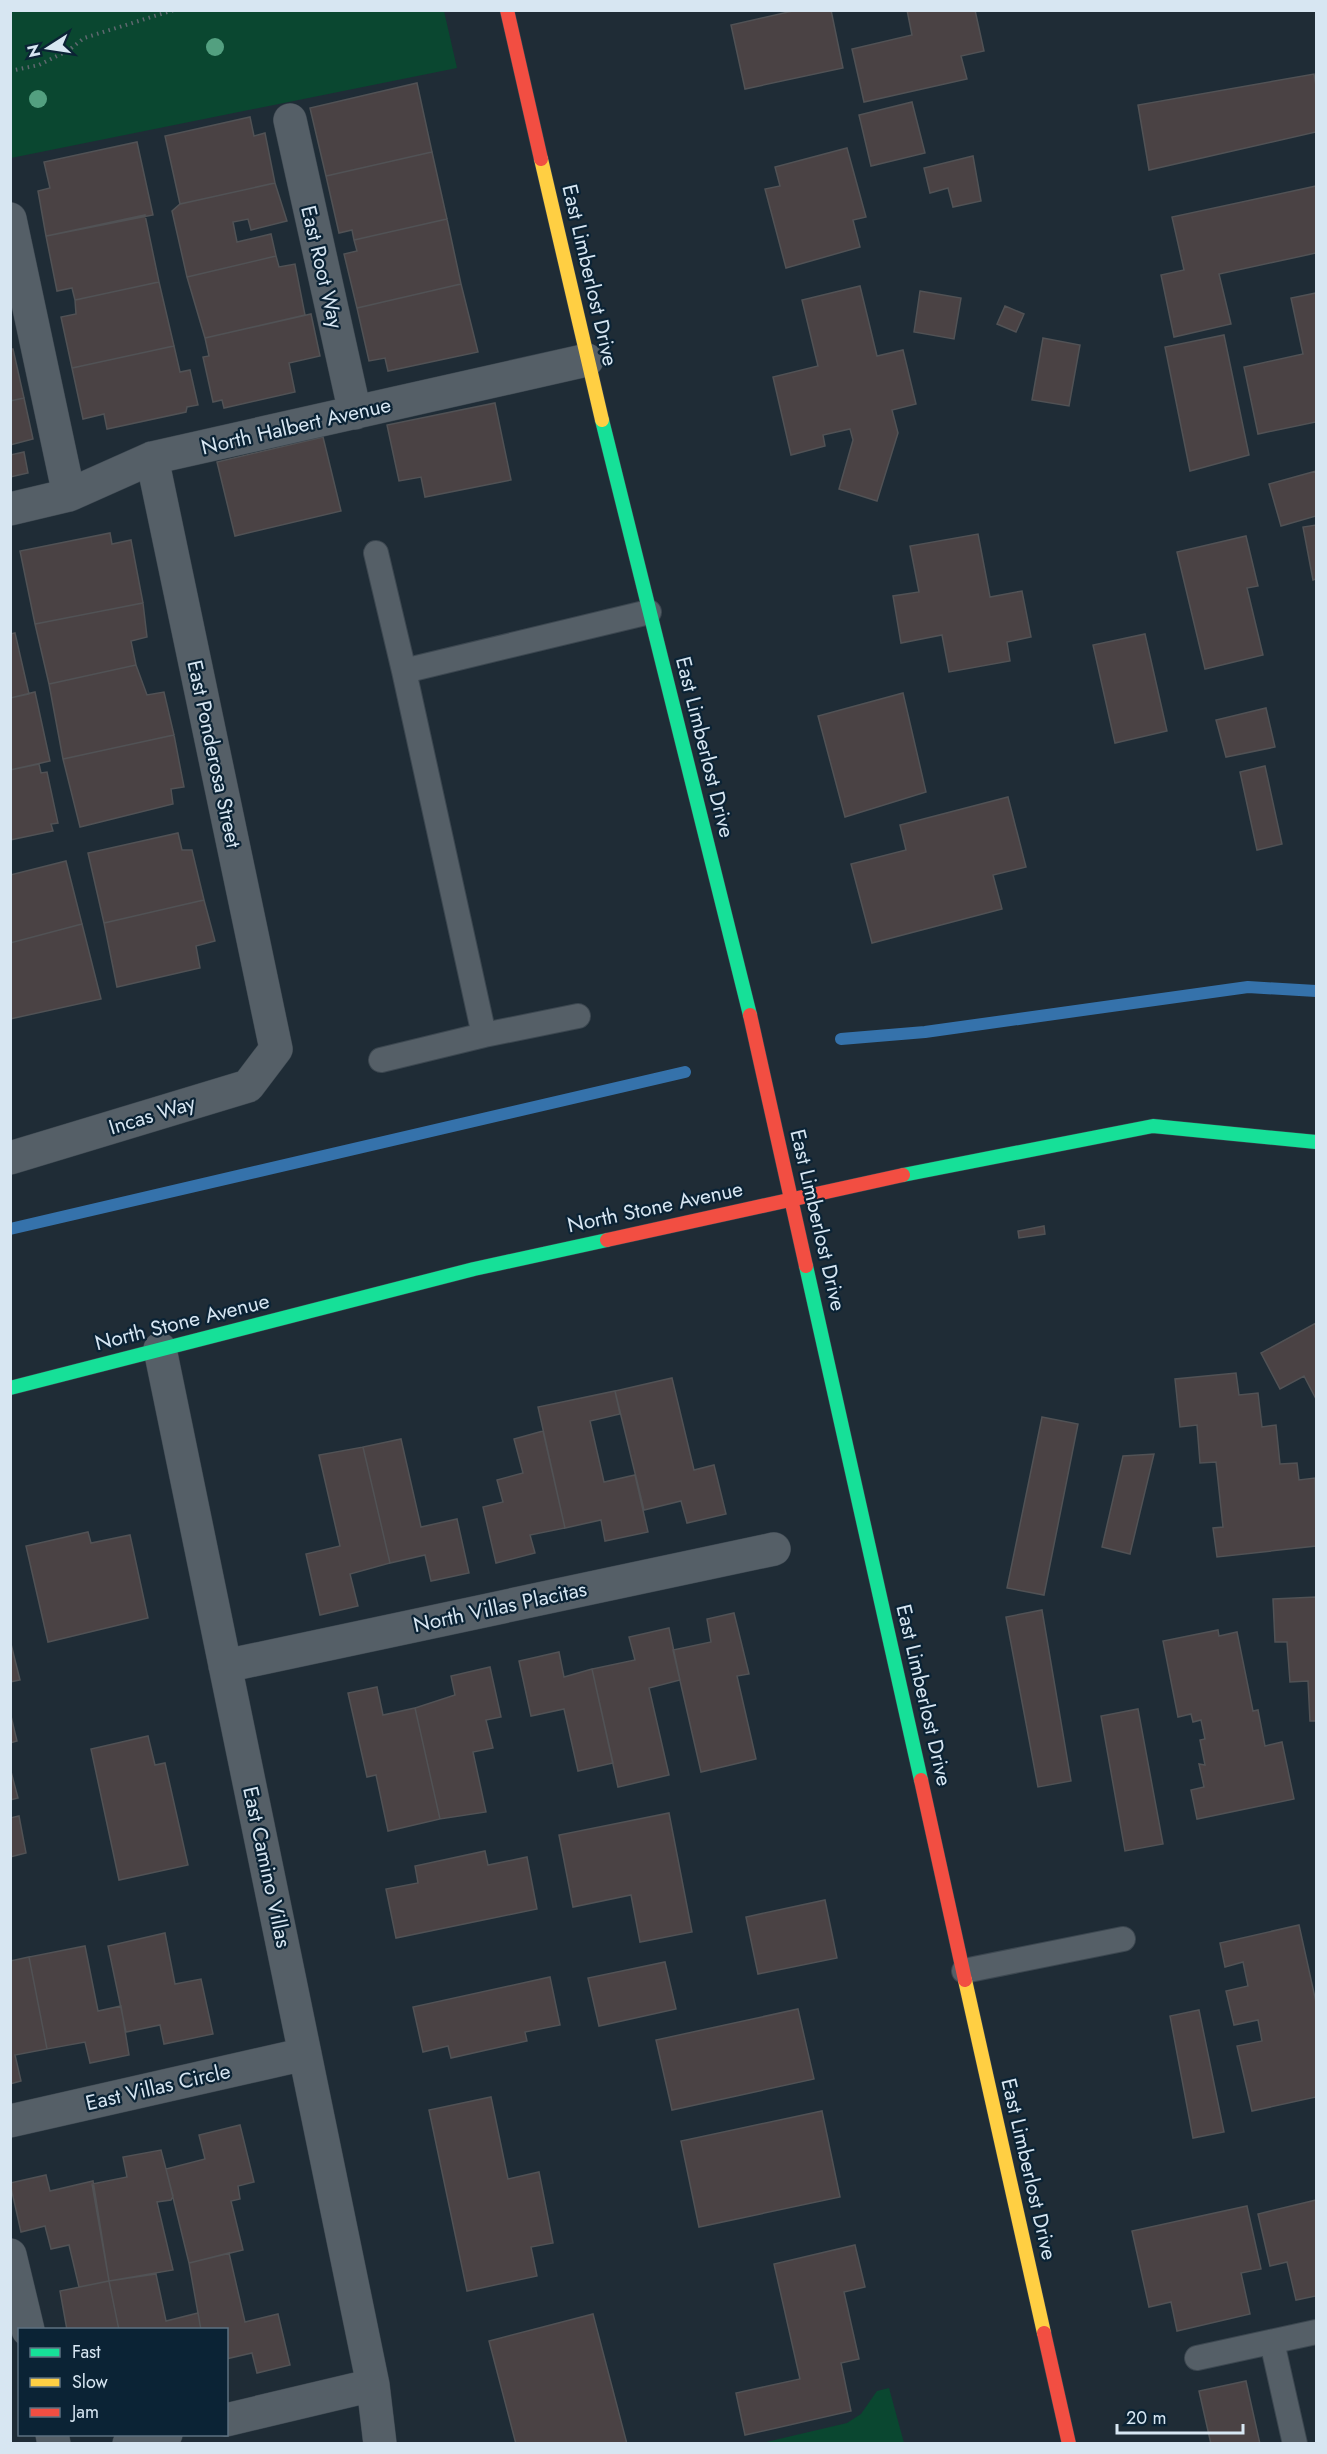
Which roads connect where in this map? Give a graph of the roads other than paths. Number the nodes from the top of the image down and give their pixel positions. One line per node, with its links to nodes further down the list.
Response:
1 (507, 10): 4 (street, East Limberlost Drive)
2 (290, 120): 5 (street, East Root Way)
3 (10, 219): 7 (street)
4 (587, 360): 5 (street, North Halbert Avenue); 10 (street, East Limberlost Drive)
5 (355, 413): 6 (street, North Halbert Avenue)
6 (152, 458): 7 (street, North Halbert Avenue); 14 (street, East Ponderosa Street)
7 (69, 495): 8 (street, North Halbert Avenue)
8 (10, 509)
9 (376, 553): 11 (lane)
10 (649, 612): 11 (lane); 18 (street, East Limberlost Drive)
11 (404, 671): 13 (lane)
12 (578, 1016): 13 (lane)
13 (484, 1035): 15 (lane)
14 (276, 1049): 17 (street, Incas Way)
15 (381, 1060)
16 (1317, 1142): 18 (street, North Stone Avenue)
17 (10, 1158)
18 (791, 1199): 19 (street, North Stone Avenue); 24 (street, East Limberlost Drive)
19 (160, 1349): 20 (street, North Stone Avenue); 22 (street, East Camino Villas)
20 (10, 1388)
21 (774, 1549): 22 (street, North Villas Placitas)
22 (225, 1666): 25 (street, East Camino Villas)
23 (1123, 1939): 24 (lane)
24 (964, 1971): 37 (street, East Limberlost Drive)
25 (305, 2054): 26 (street, East Villas Circle); 32 (street, East Camino Villas)
26 (10, 2121)
27 (10, 2255): 28 (street)
28 (28, 2328)
29 (1317, 2332): 30 (lane)
30 (1272, 2342): 31 (lane); 38 (lane)
31 (1197, 2358)
32 (373, 2385): 33 (street); 36 (street, East Camino Villas)
33 (228, 2420)
34 (159, 2436): 35 (street)
35 (129, 2444)
36 (380, 2444)
37 (1069, 2444)
38 (1295, 2444)

